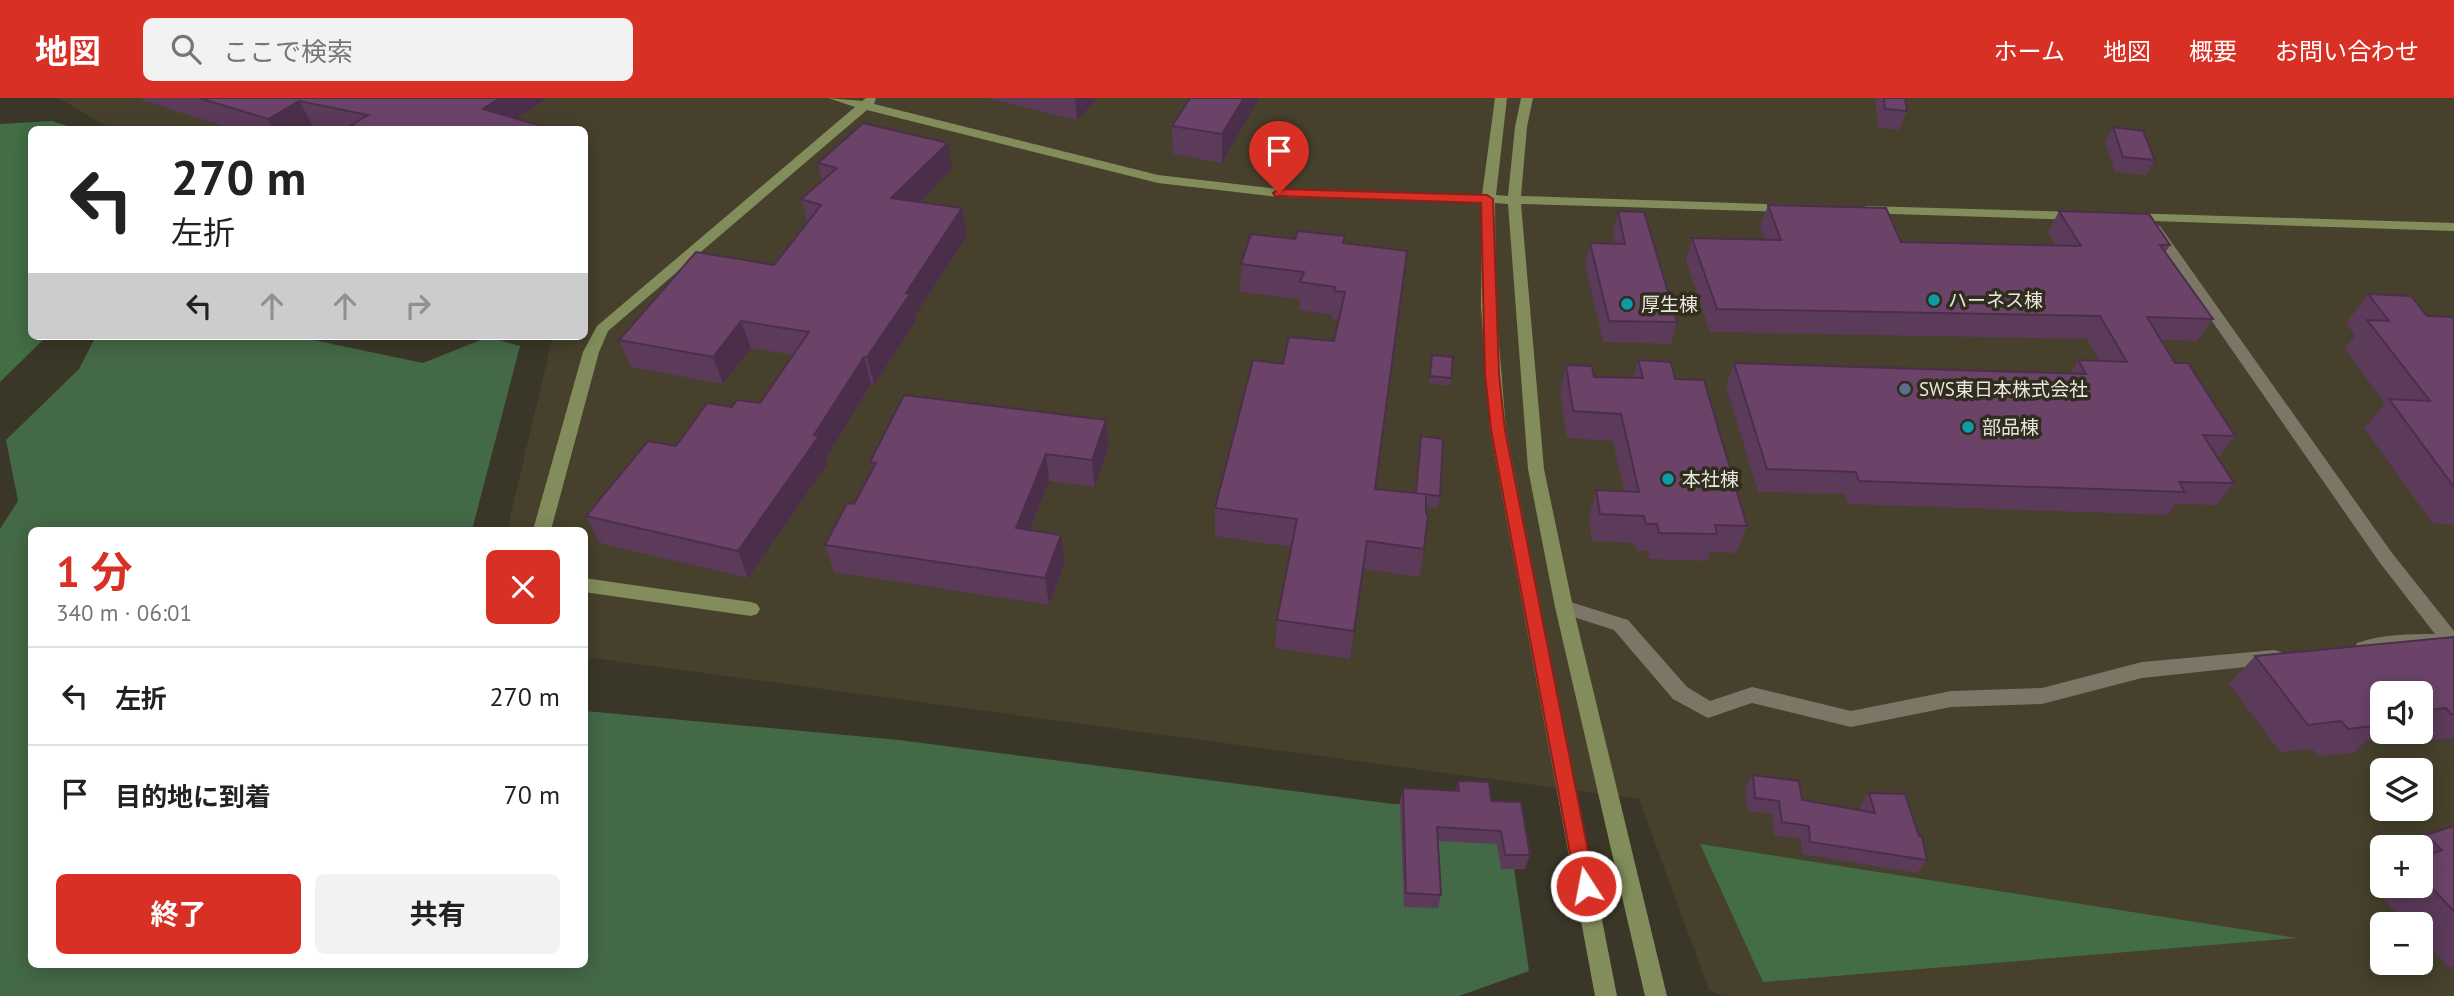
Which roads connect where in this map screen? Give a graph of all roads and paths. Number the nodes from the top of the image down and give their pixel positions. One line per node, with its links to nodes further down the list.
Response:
1 (834, 98): 4 (street)
2 (1501, 98): 5 (street)
3 (1527, 98): 6 (street)
4 (869, 102): 5 (street); 13 (street)
5 (1487, 199): 6 (street); 20 (street)
6 (1514, 200): 7 (street); 15 (street)
7 (1803, 208)
8 (1858, 210): 9 (street)
9 (2091, 216)
10 (2119, 217): 11 (street)
11 (2146, 218): 12 (street); 17 (street)
12 (2454, 227)
13 (543, 527)
14 (588, 586): 16 (street)
15 (1564, 607): 19 (street); 21 (street)
16 (751, 609)
17 (2453, 643): 18 (street)
18 (2341, 651)
19 (2288, 656)
20 (1606, 996)
21 (1656, 996)

